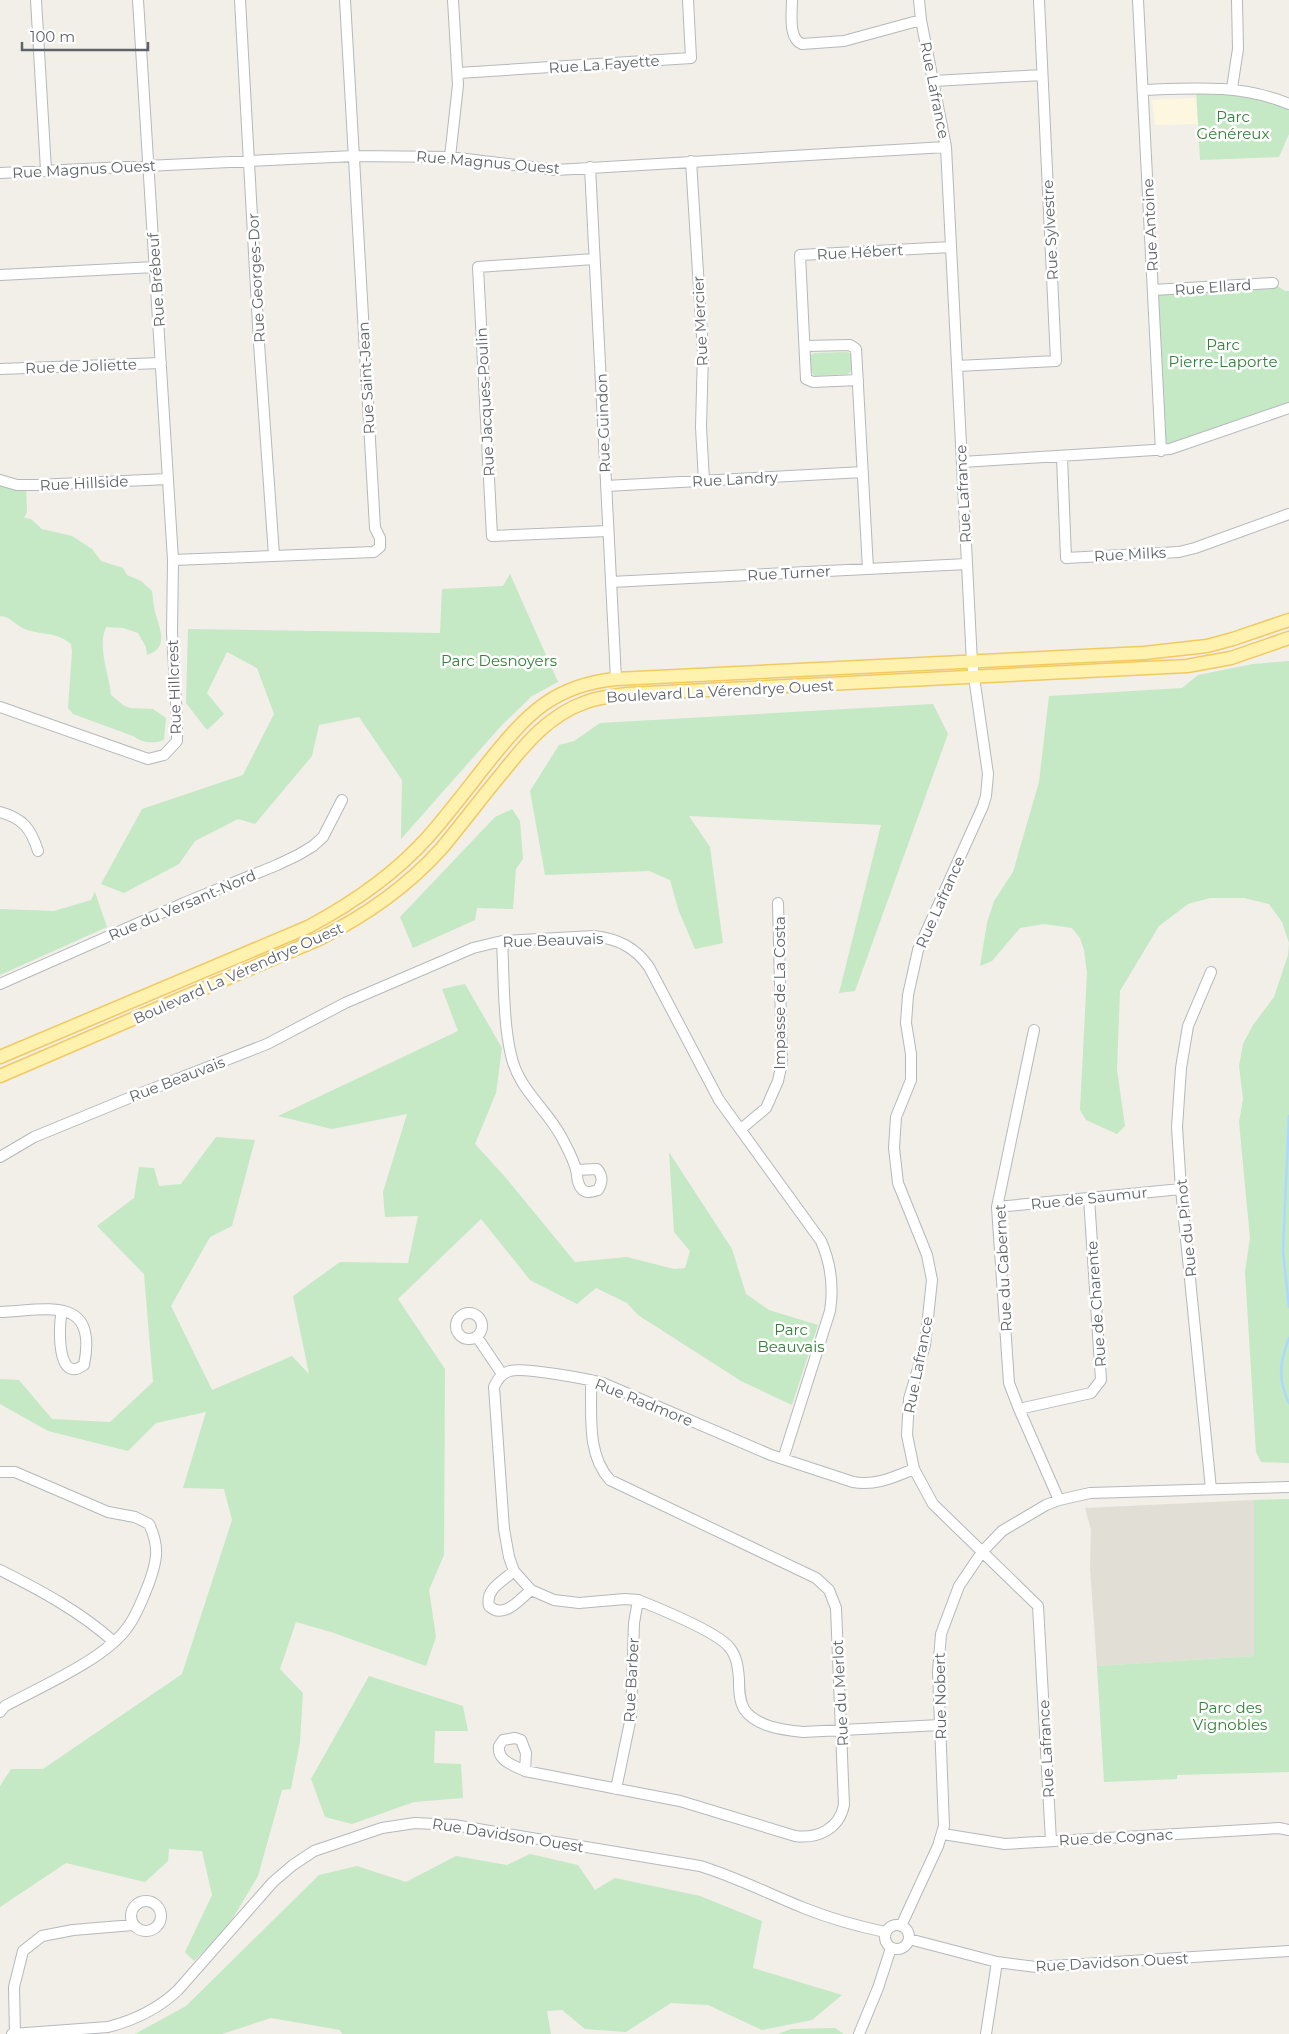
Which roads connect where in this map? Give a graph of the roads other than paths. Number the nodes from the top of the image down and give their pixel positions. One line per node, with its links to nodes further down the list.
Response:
1 (36, 0): 26 (street)
2 (138, 0): 24 (street, Rue Brébeuf)
3 (240, 0): 22 (street, Rue Georges-Dor)
4 (345, 0): 20 (street, Rue Saint-Jean)
5 (454, 0): 13 (street)
6 (688, 0): 13 (street, Rue La Fayette)
7 (792, 0): 12 (street)
8 (919, 0): 12 (street, Rue Lafrance)
9 (1039, 0): 14 (street, Rue Sylvestre)
10 (1138, 0): 17 (street, Rue Antoine)
11 (1237, 0): 16 (street)
12 (921, 20): 15 (street, Rue Lafrance)
13 (458, 73): 21 (street)
14 (1042, 75): 15 (street); 36 (street, Rue Sylvestre)
15 (934, 81): 19 (street, Rue Lafrance)
16 (1232, 88): 17 (street); 18 (street)
17 (1143, 90): 33 (street, Rue Antoine)
18 (1289, 104)
19 (946, 147): 23 (street, Rue Magnus Ouest); 28 (street, Rue Lafrance)
20 (354, 156): 21 (street, Rue Magnus Ouest); 22 (street, Rue Magnus Ouest); 50 (street, Rue Saint-Jean)
21 (450, 157): 25 (street, Rue Magnus Ouest)
22 (250, 161): 24 (street, Rue Magnus Ouest); 50 (street, Rue Georges-Dor)
23 (691, 161): 25 (street, Rue Magnus Ouest); 46 (street, Rue Mercier)
24 (148, 165): 26 (street, Rue Magnus Ouest); 30 (street, Rue Brébeuf)
25 (590, 167): 29 (street, Rue Guindon)
26 (46, 170): 27 (street, Rue Magnus Ouest)
27 (0, 173)
28 (951, 247): 34 (street, Rue Hébert); 36 (street, Rue Lafrance)
29 (594, 259): 47 (street, Rue Guindon); 49 (street, Rue Jacques-Poulin)
30 (155, 267): 31 (street); 35 (street, Rue Brébeuf)
31 (0, 275)
32 (1273, 283): 33 (street, Rue Ellard)
33 (1153, 290): 40 (street, Rue Antoine)
34 (804, 346): 38 (street); 38 (street, Rue Hébert)
35 (161, 363): 37 (street, Rue de Joliette); 44 (street, Rue Brébeuf)
36 (957, 366): 42 (street, Rue Lafrance)
37 (0, 370)
38 (858, 380): 43 (street)
39 (1289, 408): 40 (street)
40 (1161, 451): 41 (street)
41 (1062, 457): 42 (street); 48 (street, Rue Milks)
42 (962, 462): 52 (street, Rue Lafrance)
43 (863, 472): 46 (street, Rue Landry); 53 (street)
44 (168, 479): 45 (street, Rue Hillside); 51 (street, Rue Brébeuf)
45 (0, 480)
46 (704, 481): 47 (street, Rue Landry)
47 (606, 486): 49 (street, Rue Guindon)
48 (1289, 514)
49 (608, 531): 54 (street, Rue Guindon)
50 (274, 555): 51 (street, Rue Saint-Jean)
51 (173, 560): 60 (street, Rue Hillcrest)
52 (967, 564): 53 (street, Rue Turner); 57 (street, Rue Lafrance)
53 (868, 569): 54 (street, Rue Turner)
54 (611, 582): 59 (street, Rue Guindon)
55 (1289, 620): 57 (main road, Boulevard La Vérendrye Ouest)
56 (1289, 638): 58 (main road, Boulevard La Vérendrye Ouest)
57 (972, 663): 58 (street, Rue Lafrance); 59 (main road, Boulevard La Vérendrye Ouest)
58 (974, 677): 70 (main road, Boulevard La Vérendrye Ouest); 84 (street, Rue Lafrance)
59 (616, 679): 69 (main road, Boulevard La Vérendrye Ouest)
60 (0, 706)
61 (342, 800): 67 (street, Rue du Versant-Nord)
62 (0, 812): 63 (street)
63 (38, 851)
64 (778, 903): 71 (street, Impasse de La Costa)
65 (502, 941): 71 (street, Rue Beauvais); 72 (street, Rue Beauvais); 73 (street)
66 (1211, 972): 74 (street, Rue du Pinot)
67 (0, 984)
68 (1034, 1030): 76 (street, Rue du Cabernet)
69 (0, 1057)
70 (0, 1076)
71 (741, 1129): 83 (street, Rue Beauvais)
72 (0, 1156)
73 (576, 1170)
74 (1181, 1189): 75 (street, Rue de Saumur); 87 (street, Rue du Pinot)
75 (1089, 1198): 76 (street, Rue de Saumur); 82 (street, Rue de Charente)
76 (997, 1207): 82 (street, Rue du Cabernet)
77 (62, 1311): 77 (street); 78 (street)
78 (0, 1312)
79 (477, 1338): 80 (street)
80 (502, 1374): 81 (street, Rue Radmore); 91 (street)
81 (591, 1380): 83 (street, Rue Radmore); 97 (street, Rue du Merlot)
82 (1018, 1409): 88 (street, Rue du Cabernet)
83 (783, 1459): 84 (street, Rue Radmore)
84 (914, 1469): 89 (street, Rue Lafrance)
85 (0, 1472): 94 (street)
86 (1289, 1487): 87 (street, Rue Nobert)
87 (1211, 1489): 88 (street, Rue Nobert)
88 (1059, 1500): 89 (street, Rue Nobert)
89 (982, 1552): 96 (street, Rue Nobert); 102 (street, Rue Lafrance)
90 (0, 1570): 94 (street)
91 (514, 1572): 92 (street); 92 (street)
92 (531, 1590): 93 (street)
93 (638, 1600): 97 (street); 99 (street, Rue Barber)
94 (114, 1642): 95 (street)
95 (2, 1706)
96 (940, 1725): 97 (street); 101 (street, Rue Nobert)
97 (842, 1732): 99 (street, Rue du Merlot)
98 (525, 1771): 99 (street, Rue du Merlot)
99 (616, 1789)
100 (1289, 1830): 102 (street, Rue de Cognac)
101 (943, 1834): 102 (street, Rue de Cognac); 104 (street, Rue Nobert)
102 (1051, 1841)
103 (134, 1925): 110 (street)
104 (901, 1926): 105 (street); 106 (street)
105 (885, 1932): 107 (street); 110 (street, Rue Davidson Ouest)
106 (909, 1939): 107 (street); 109 (street, Rue Davidson Ouest)
107 (891, 1948): 111 (street)
108 (1289, 1950): 109 (street, Rue Davidson Ouest)
109 (997, 1962): 112 (street)
110 (14, 2034)
111 (859, 2034)
112 (986, 2034)

